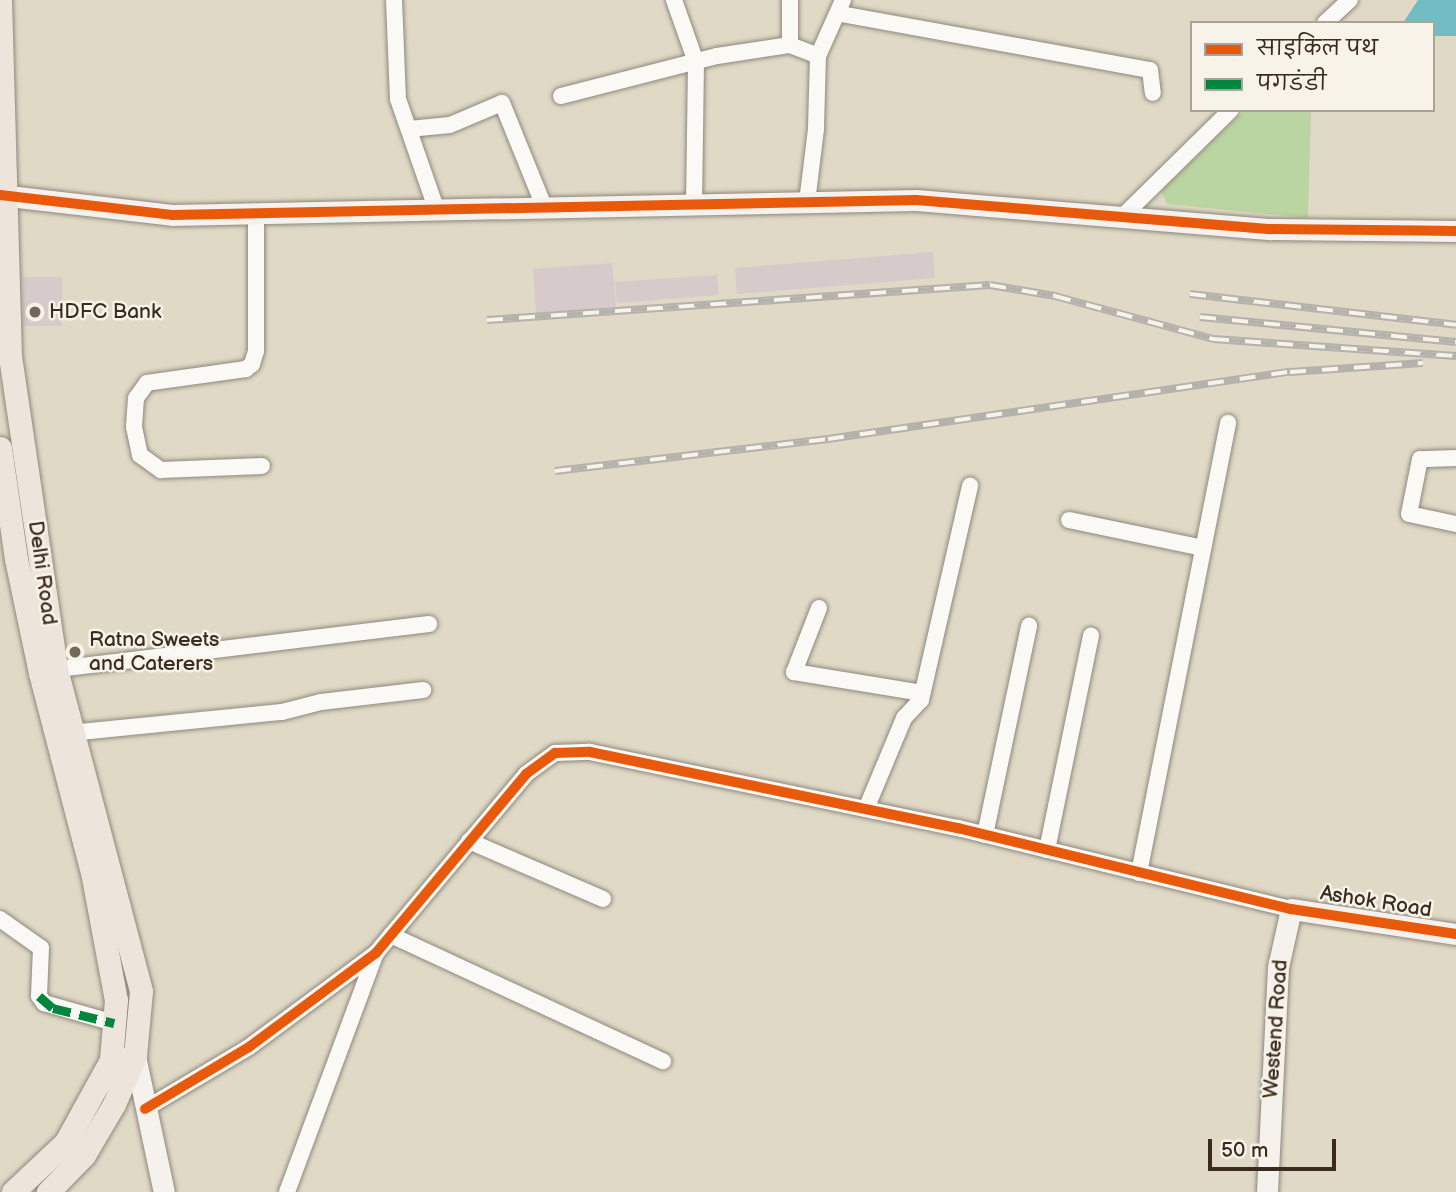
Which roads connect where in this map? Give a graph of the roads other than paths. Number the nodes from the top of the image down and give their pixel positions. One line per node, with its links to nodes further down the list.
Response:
1 (0, 0): 15 (main road, Delhi Road)
2 (394, 0): 14 (street)
3 (674, 0): 10 (street)
4 (790, 0): 8 (street)
5 (1350, 0): 7 (street)
6 (842, 7): 9 (street); 11 (street)
7 (1327, 21)
8 (790, 45): 9 (street); 10 (street)
9 (818, 56): 16 (street)
10 (696, 62): 12 (street); 17 (street)
11 (1153, 93)
12 (561, 96)
13 (1229, 112): 21 (street)
14 (408, 129): 18 (street); 19 (street)
15 (4, 196): 20 (street); 23 (main road, Delhi Road)
16 (807, 202): 17 (street); 21 (street)
17 (694, 204): 18 (street)
18 (545, 209): 19 (street)
19 (437, 211): 20 (street)
20 (256, 213): 28 (street)
21 (1125, 214): 22 (street)
22 (1456, 231)
23 (5, 269): 25 (main road, Delhi Road)
24 (1228, 423): 32 (street)
25 (11, 438): 38 (main road, Delhi Road)
26 (0, 448): 33 (main road, Delhi Road)
27 (1456, 458): 31 (street)
28 (262, 466)
29 (970, 486): 40 (street)
30 (1069, 520): 32 (street)
31 (1456, 524)
32 (1203, 548): 46 (street)
33 (8, 559): 38 (main road, Delhi Road)
34 (819, 608): 40 (street)
35 (429, 624): 38 (street)
36 (1029, 626): 43 (street)
37 (1091, 635): 45 (street)
38 (48, 671): 41 (main road, Delhi Road); 53 (main road)
39 (423, 690): 41 (street)
40 (922, 694): 42 (street)
41 (70, 733): 54 (main road, Delhi Road)
42 (866, 809): 43 (street); 44 (street)
43 (985, 835): 45 (street)
44 (469, 841): 47 (street); 51 (street)
45 (1047, 850): 46 (street)
46 (1139, 873): 48 (street)
47 (603, 899)
48 (1291, 909): 50 (street, Ashok Road); 62 (street, Westend Road)
49 (0, 919): 53 (street)
50 (1456, 934)
51 (391, 935): 52 (street); 56 (street)
52 (376, 953): 57 (street); 61 (street)
53 (114, 1023): 55 (main road)
54 (135, 1056): 55 (street); 57 (street); 59 (main road, Delhi Road)
55 (111, 1060): 58 (main road)
56 (663, 1062)
57 (145, 1109): 60 (street)
58 (13, 1192)
59 (48, 1192)
60 (164, 1192)
61 (288, 1192)
62 (1266, 1192)

